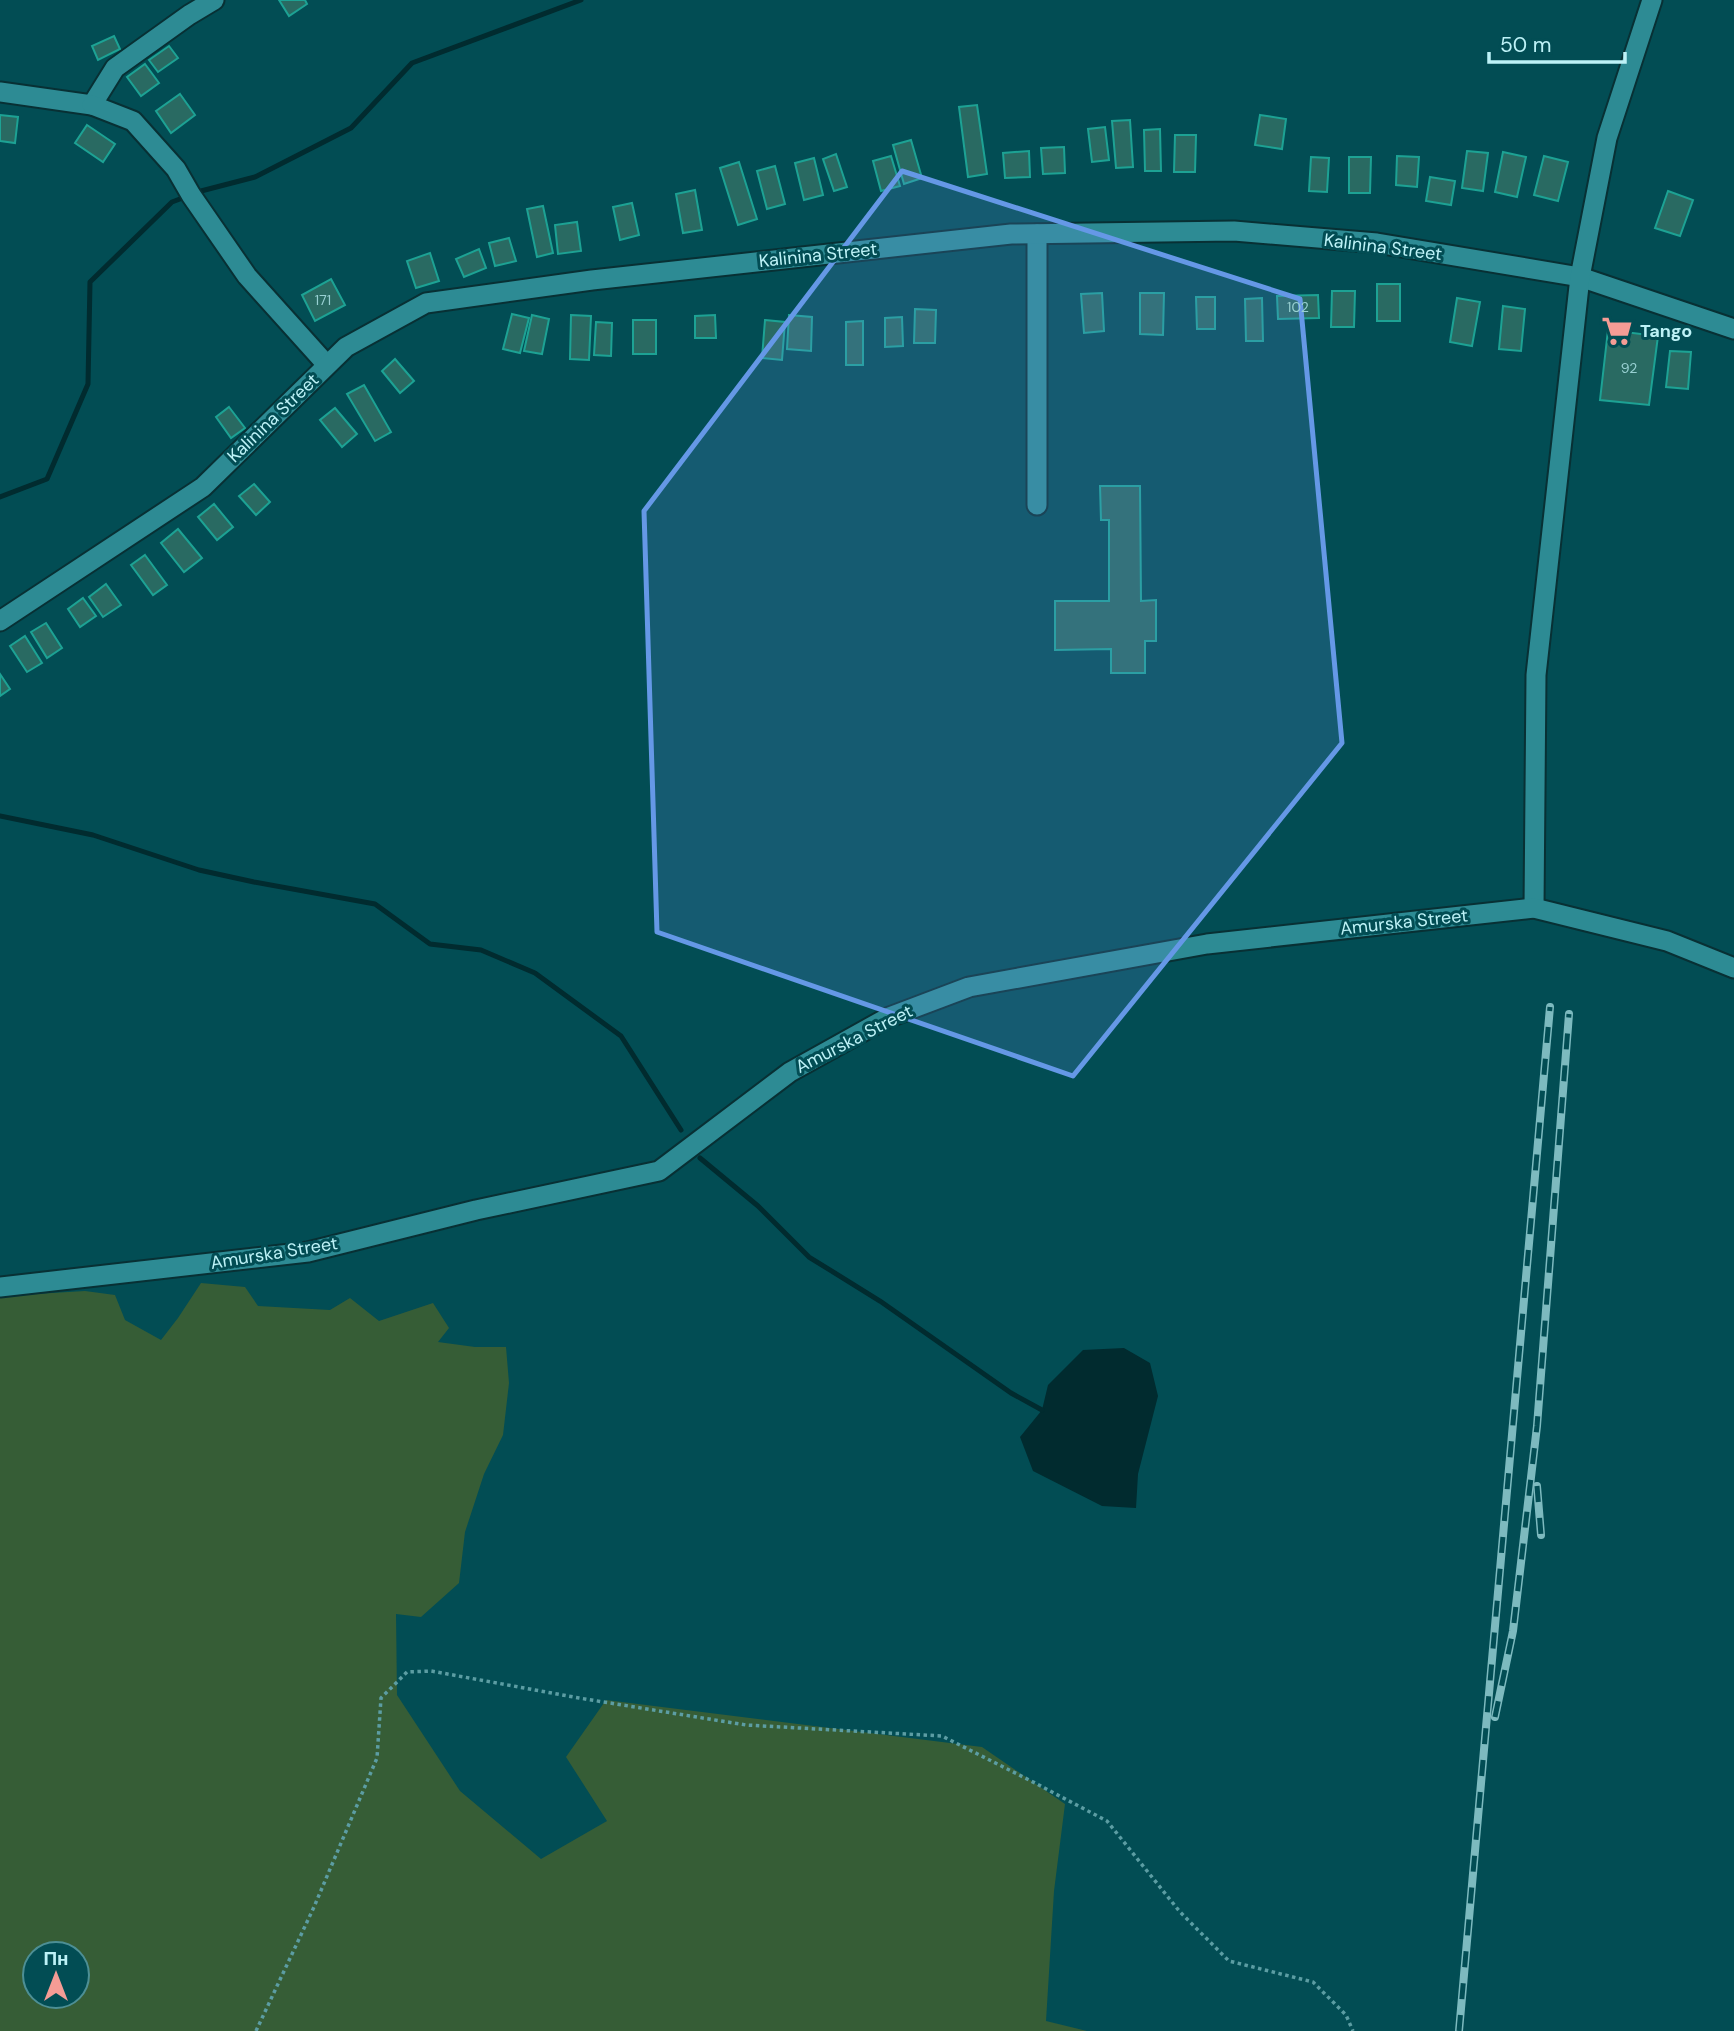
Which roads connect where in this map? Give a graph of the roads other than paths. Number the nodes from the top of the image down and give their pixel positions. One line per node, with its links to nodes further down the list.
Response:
1 (214, 0): 4 (street)
2 (1652, 0): 6 (street)
3 (0, 92): 4 (street)
4 (92, 104): 8 (street)
5 (1037, 234): 6 (street, Kalinina Street); 8 (street, Kalinina Street); 9 (street)
6 (1580, 277): 7 (street, Kalinina Street); 11 (street)
7 (1734, 329)
8 (327, 365): 10 (street, Kalinina Street)
9 (1037, 505)
10 (0, 621)
11 (1534, 908): 12 (street, Amurska Street); 13 (street, Amurska Street)
12 (1734, 968)
13 (0, 1287)

